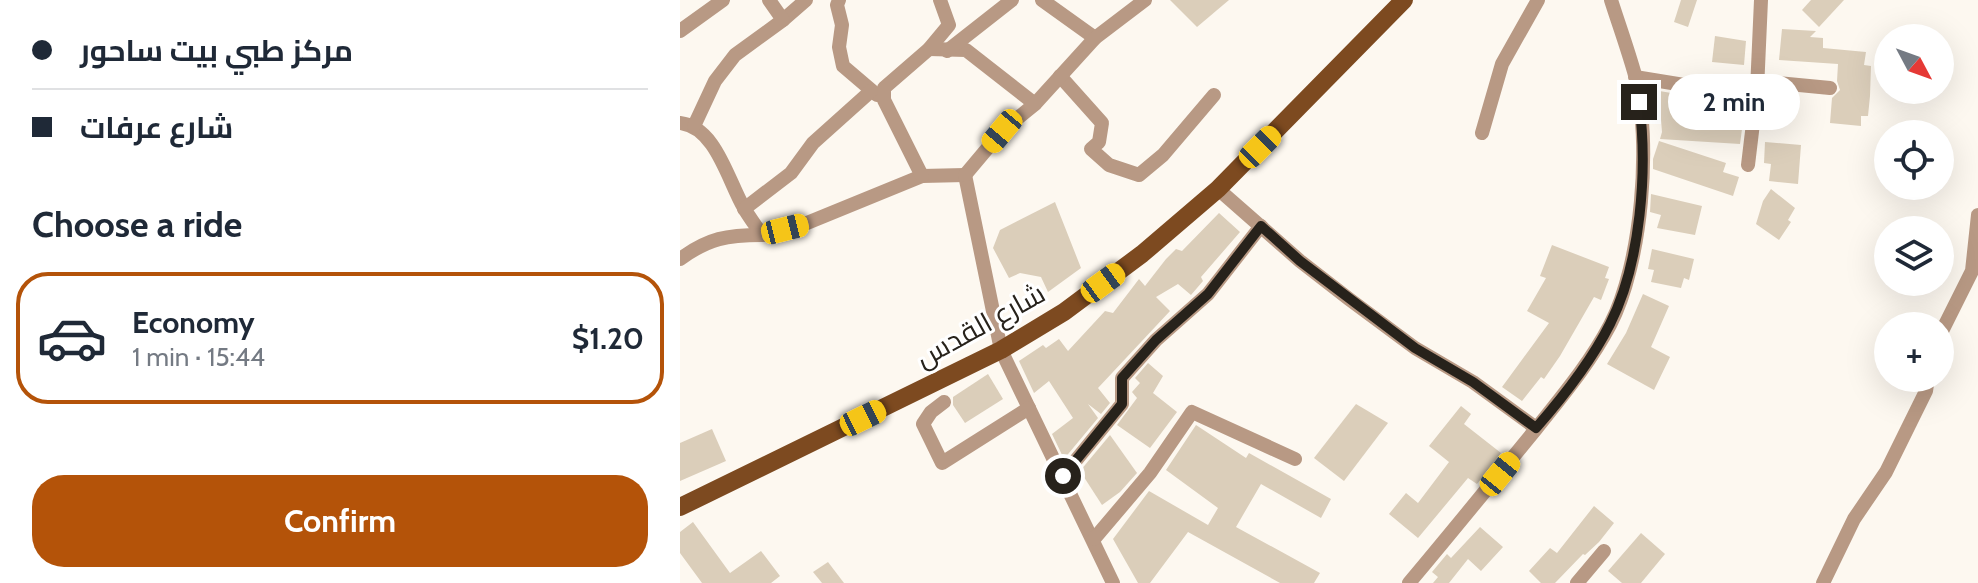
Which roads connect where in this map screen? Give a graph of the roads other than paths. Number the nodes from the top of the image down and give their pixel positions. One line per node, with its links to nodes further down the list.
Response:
1 (723, 0): 14 (street)
2 (769, 0): 13 (street)
3 (806, 0): 13 (street)
4 (839, 0): 23 (street)
5 (940, 0): 16 (street)
6 (1012, 0): 17 (street)
7 (1042, 0): 15 (street)
8 (1145, 0): 15 (street)
9 (1404, 0): 30 (main road, شارع القدس)
10 (1538, 0): 26 (street)
11 (1611, 0): 19 (street)
12 (1761, 0): 20 (street)
13 (783, 20): 25 (street)
14 (680, 31)
15 (1095, 38): 18 (street)
16 (929, 49): 17 (street); 23 (street)
17 (947, 51): 24 (street)
18 (1060, 76): 22 (street); 24 (street)
19 (1635, 77): 20 (street); 41 (street)
20 (1757, 86): 21 (street); 27 (street)
21 (1830, 88)
22 (1214, 95)
23 (877, 96): 29 (street); 31 (street)
24 (1035, 104): 28 (street)
25 (687, 124): 31 (street)
26 (1482, 133)
27 (1748, 165)
28 (965, 175): 29 (street); 37 (street)
29 (922, 176): 34 (street)
30 (1218, 189): 33 (street); 37 (main road, شارع القدس)
31 (744, 209): 34 (street)
32 (1978, 215): 36 (street)
33 (1261, 226): 41 (street); 43 (street)
34 (762, 235): 35 (street)
35 (680, 259)
36 (1952, 312)
37 (1001, 350): 40 (street); 44 (main road, شارع القدس)
38 (1926, 392): 50 (street)
39 (944, 402): 40 (street)
40 (1029, 408): 43 (street)
41 (1536, 428): 48 (street)
42 (1295, 459): 45 (street)
43 (1063, 476): 45 (street)
44 (680, 507)
45 (1094, 539): 47 (street)
46 (1604, 551): 49 (street)
47 (1113, 583)
48 (1409, 583)
49 (1577, 583)
50 (1823, 583)

